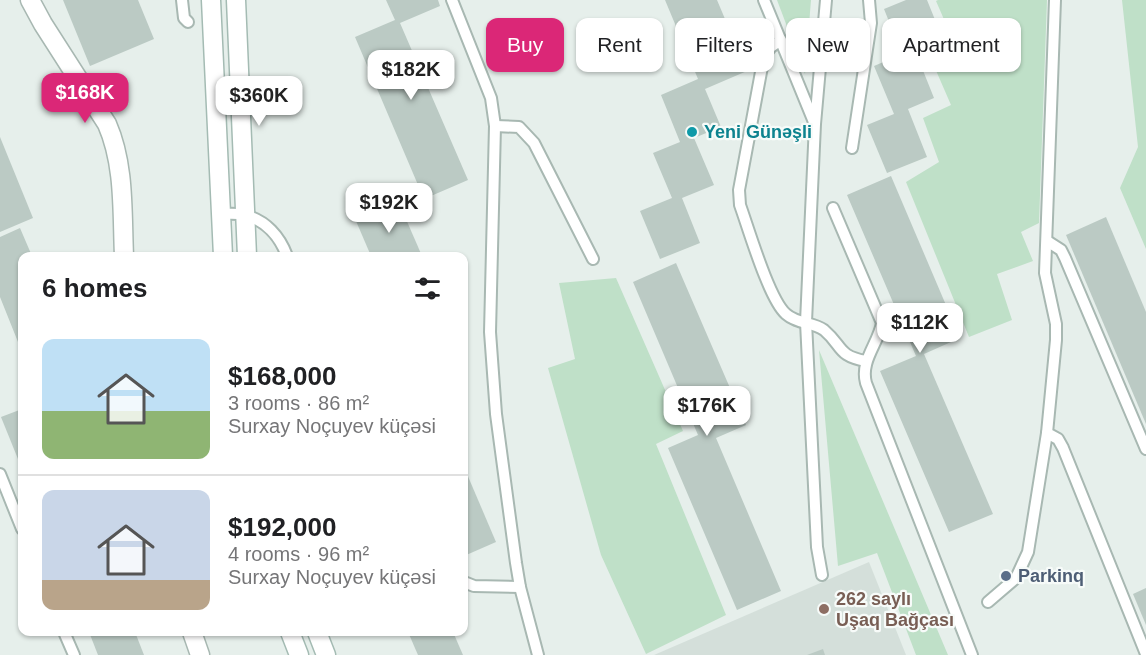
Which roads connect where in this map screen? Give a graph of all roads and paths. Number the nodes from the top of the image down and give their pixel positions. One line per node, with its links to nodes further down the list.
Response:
1 (30, 0): 19 (street)
2 (182, 0): 10 (lane)
3 (211, 0): 16 (street)
4 (236, 0): 17 (street)
5 (452, 0): 13 (lane)
6 (764, 0): 11 (lane)
7 (826, 0): 12 (lane)
8 (868, 0): 14 (lane)
9 (1055, 0): 18 (lane)
10 (188, 22)
11 (781, 40): 12 (lane); 24 (lane)
12 (815, 124): 24 (lane)
13 (495, 126): 23 (lane); 32 (lane)
14 (852, 148)
15 (833, 208): 25 (lane)
16 (220, 214): 17 (lane); 20 (street)
17 (244, 215): 21 (street); 22 (lane)
18 (1047, 241): 26 (lane); 27 (lane)
19 (124, 252)
20 (223, 252)
21 (247, 252)
22 (286, 252)
23 (593, 259)
24 (806, 322): 25 (lane); 30 (lane)
25 (866, 362): 44 (lane)
26 (1047, 433): 33 (lane); 38 (lane)
27 (1146, 448)
28 (0, 474): 29 (lane)
29 (18, 520)
30 (822, 575)
31 (468, 584): 32 (lane)
32 (520, 587): 43 (lane)
33 (988, 602)
34 (66, 636): 39 (lane)
35 (193, 636): 40 (street)
36 (292, 636): 41 (street)
37 (319, 636): 42 (street)
38 (1146, 654)
39 (74, 655)
40 (200, 655)
41 (299, 655)
42 (326, 655)
43 (538, 655)
44 (972, 655)

